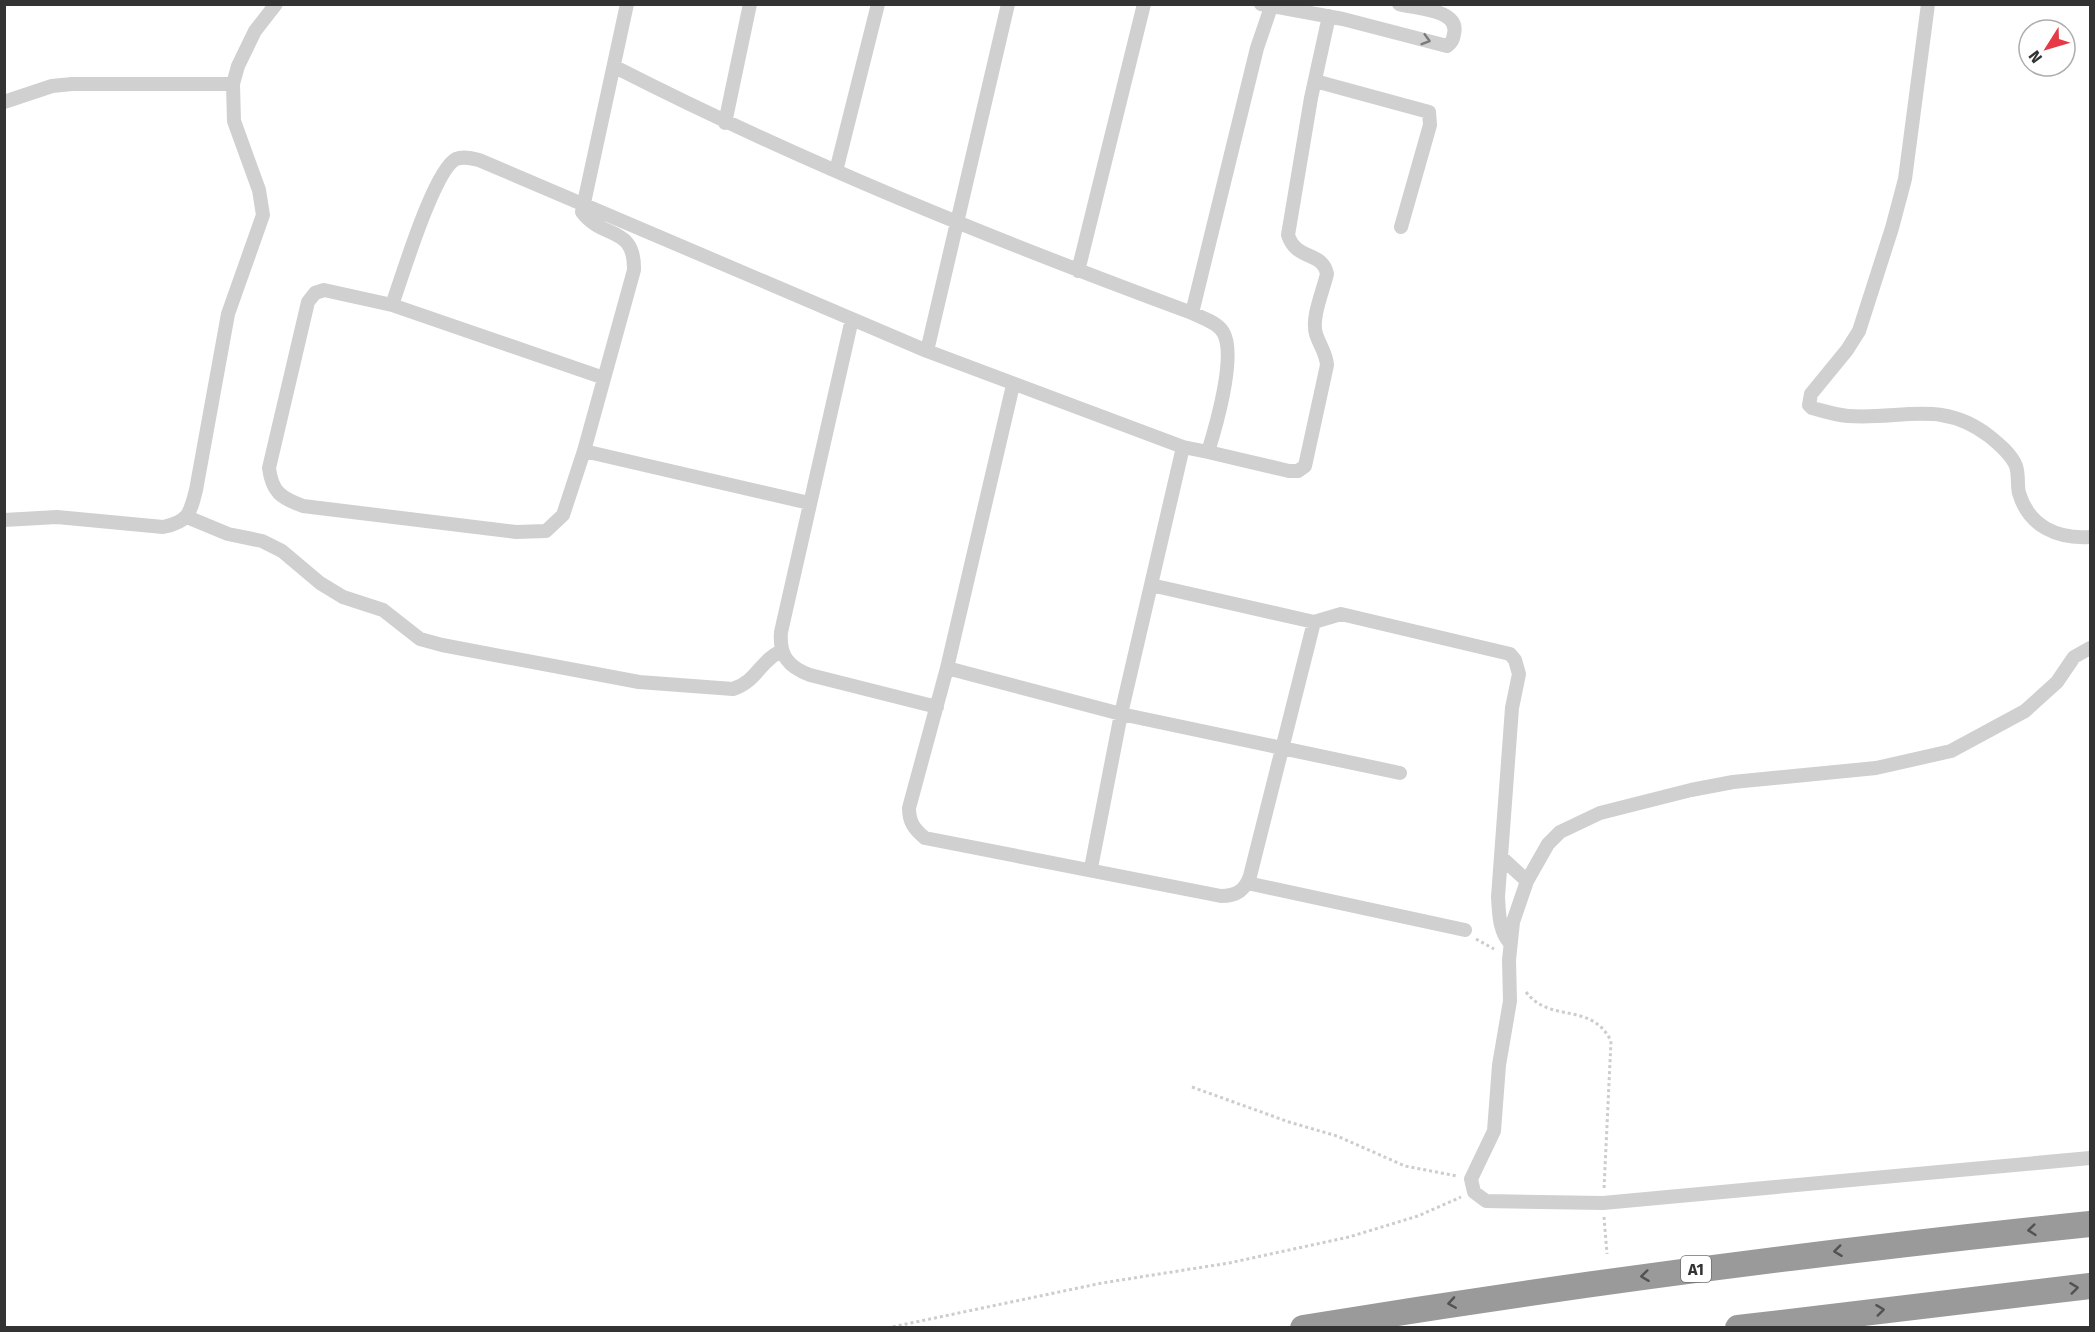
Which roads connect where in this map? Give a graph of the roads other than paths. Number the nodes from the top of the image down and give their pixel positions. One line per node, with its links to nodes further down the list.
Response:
1 (276, 4): 14 (street)
2 (627, 4): 12 (street)
3 (750, 4): 16 (street)
4 (878, 4): 17 (street)
5 (1008, 4): 19 (street)
6 (1144, 4): 21 (street)
7 (1929, 4): 34 (street)
8 (1266, 6): 9 (street); 23 (street)
9 (1310, 9): 10 (street)
10 (1329, 16): 11 (street, one-way to 11); 13 (street)
11 (1404, 17)
12 (615, 67): 16 (street); 18 (street)
13 (1315, 81): 20 (street); 30 (street)
14 (233, 84): 15 (street); 32 (street)
15 (4, 102)
16 (725, 123): 17 (street)
17 (836, 171): 19 (street)
18 (582, 204): 22 (street); 24 (street); 26 (street)
19 (959, 223): 21 (street); 25 (street)
20 (1401, 227)
21 (1078, 271): 23 (street)
22 (392, 304): 26 (street); 29 (street)
23 (1192, 313): 30 (street)
24 (852, 319): 25 (street); 31 (street)
25 (927, 351): 27 (street)
26 (604, 378): 29 (street)
27 (1013, 385): 28 (street); 39 (street)
28 (1183, 447): 30 (street); 35 (street)
29 (584, 451): 31 (street)
30 (1208, 452)
31 (809, 504): 38 (street)
32 (187, 517): 33 (street); 38 (street)
33 (4, 520)
34 (2091, 537)
35 (1151, 585): 36 (street); 41 (street)
36 (1314, 622): 42 (street); 44 (street)
37 (2091, 648): 46 (street)
38 (781, 651): 40 (street)
39 (947, 668): 40 (street); 41 (street)
40 (937, 707): 45 (street)
41 (1121, 714): 42 (street); 45 (street)
42 (1282, 748): 43 (street); 47 (street)
43 (1400, 772)
44 (1501, 856): 46 (street); 49 (street)
45 (1090, 868): 47 (street)
46 (1527, 881): 49 (street)
47 (1247, 883): 48 (street)
48 (1465, 930)
49 (1510, 943): 50 (street)
50 (2091, 1158)
51 (2091, 1224): 53 (highway, A1, one-way to 53)
52 (2091, 1286): 54 (highway, one-way to 52)
53 (1303, 1328)
54 (1738, 1328)

